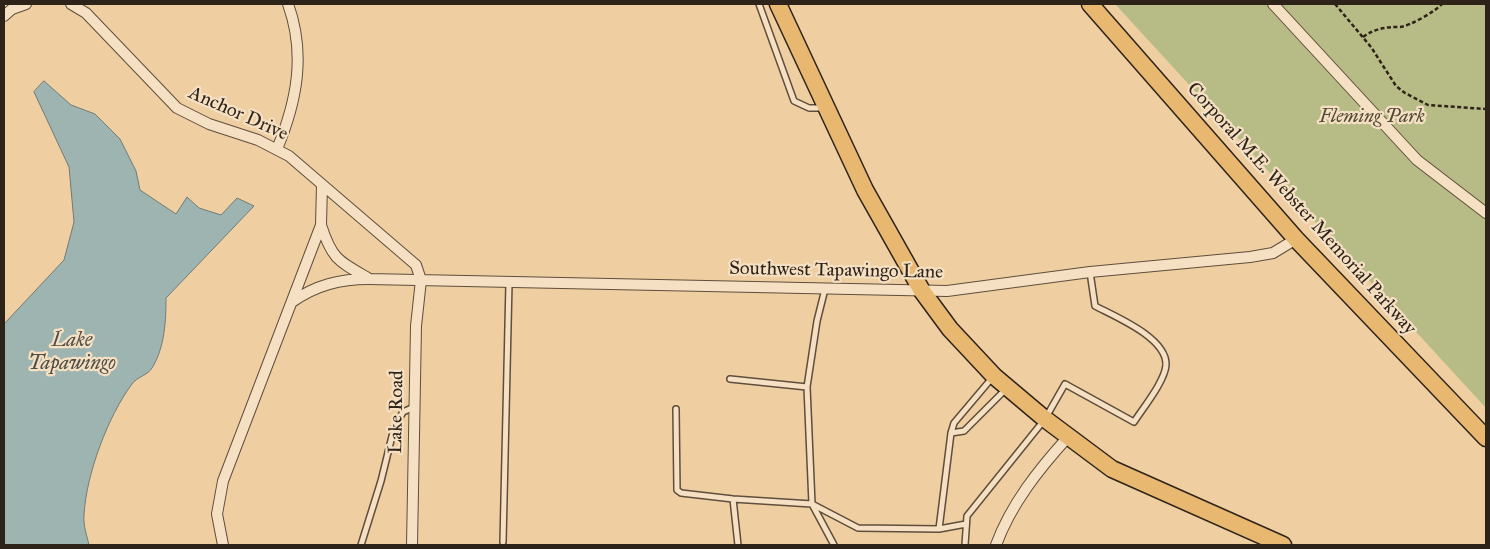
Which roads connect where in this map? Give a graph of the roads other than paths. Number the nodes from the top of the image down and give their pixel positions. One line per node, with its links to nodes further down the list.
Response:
1 (26, 4): 8 (street)
2 (72, 4): 10 (street, Anchor Drive)
3 (288, 4): 10 (street)
4 (759, 4): 9 (lane)
5 (778, 4): 9 (main road)
6 (1090, 4): 14 (main road, Corporal M.E. Webster Memorial Parkway)
7 (1273, 4): 12 (street)
8 (4, 16)
9 (827, 108): 20 (main road)
10 (277, 149): 11 (street, Anchor Drive)
11 (322, 185): 13 (street); 17 (street, Anchor Drive)
12 (1486, 213)
13 (321, 225): 16 (street); 21 (street)
14 (1296, 239): 15 (street, Southwest Tapawingo Lane); 31 (main road, Corporal M.E. Webster Memorial Parkway)
15 (1090, 272): 20 (street, Southwest Tapawingo Lane); 28 (lane)
16 (369, 279): 17 (street, Southwest Tapawingo Lane); 21 (street)
17 (421, 280): 18 (street, Southwest Tapawingo Lane); 26 (street, Lake Road)
18 (509, 283): 19 (street, Southwest Tapawingo Lane); 36 (lane)
19 (825, 289): 20 (street, Southwest Tapawingo Lane); 24 (lane)
20 (922, 291): 22 (main road)
21 (292, 302): 37 (street)
22 (994, 376): 25 (main road); 29 (lane)
23 (730, 379): 24 (lane)
24 (807, 387): 33 (lane)
25 (1007, 387): 28 (main road); 29 (lane)
26 (414, 407): 38 (lane); 39 (street, Lake Road)
27 (676, 409): 32 (lane)
28 (1045, 419): 30 (main road); 34 (lane)
29 (951, 433): 35 (lane)
30 (1068, 437): 43 (street); 44 (main road)
31 (1486, 438)
32 (733, 499): 33 (lane); 40 (lane)
33 (812, 504): 35 (lane); 41 (lane)
34 (966, 524): 35 (lane); 42 (lane)
35 (939, 528)
36 (502, 544)
37 (223, 545)
38 (361, 545)
39 (412, 545)
40 (738, 545)
41 (834, 545)
42 (965, 545)
43 (996, 545)
44 (1282, 545)

